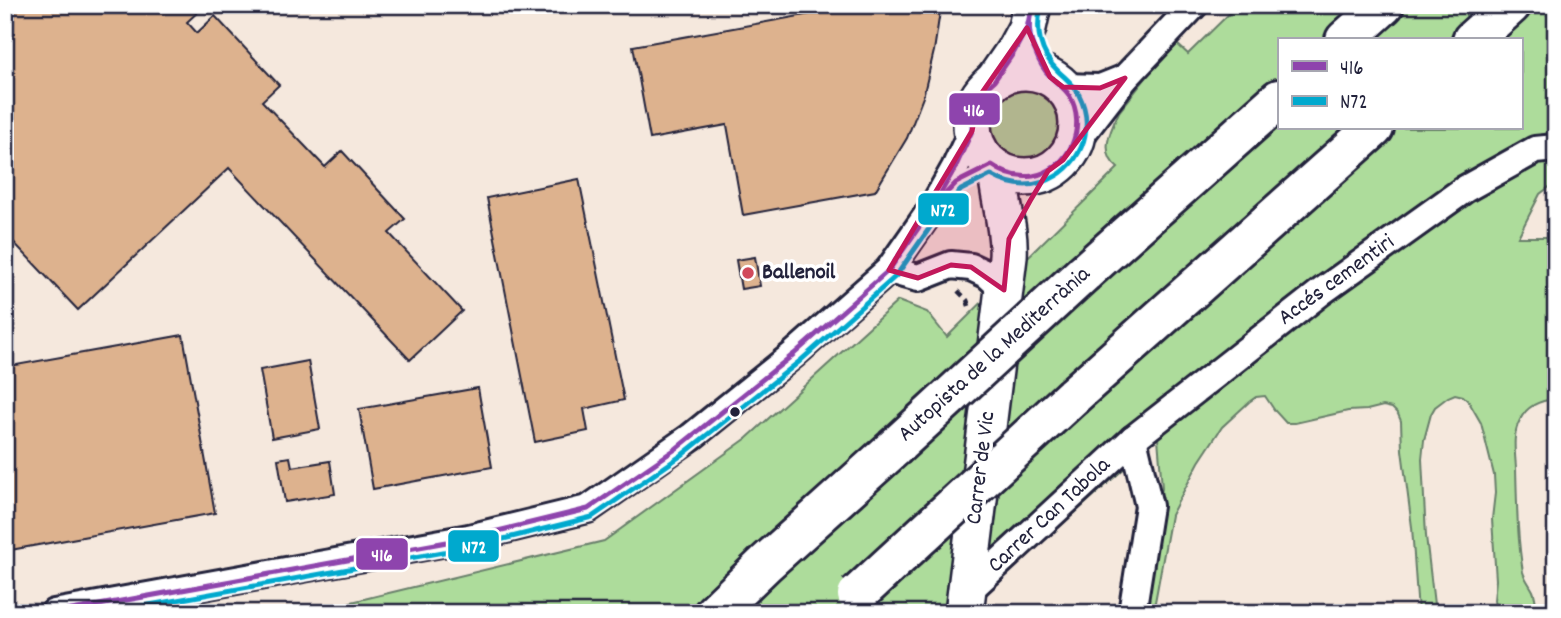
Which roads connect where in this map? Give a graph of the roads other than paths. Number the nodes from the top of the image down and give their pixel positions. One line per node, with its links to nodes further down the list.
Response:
1 (1194, 5): 7 (street)
2 (1384, 5): 5 (highway)
3 (1511, 5): 6 (highway)
4 (1030, 17): 8 (street); 9 (street)
5 (1347, 38)
6 (1474, 38)
7 (1125, 78): 9 (street); 13 (street)
8 (994, 81): 9 (street); 12 (street)
9 (1057, 82): 13 (street)
10 (1278, 100): 25 (highway, Autopista de la Mediterrània, bridge)
11 (1372, 130): 23 (highway, bridge)
12 (972, 131): 15 (street); 17 (street)
13 (1073, 144): 16 (street)
14 (1556, 148): 21 (street, Accés cementiri)
15 (994, 167): 16 (street); 17 (street); 18 (street, Carrer de Vic)
16 (1048, 171): 18 (street, Carrer de Vic)
17 (933, 207): 19 (street)
18 (1009, 239): 20 (street, Carrer de Vic)
19 (889, 270): 20 (street); 24 (street)
20 (1004, 290): 22 (street, Carrer de Vic)
21 (1133, 439): 22 (street, Carrer Can Tabola); 26 (street)
22 (966, 602)
23 (848, 604)
24 (54, 613)
25 (714, 613)
26 (1132, 613)

